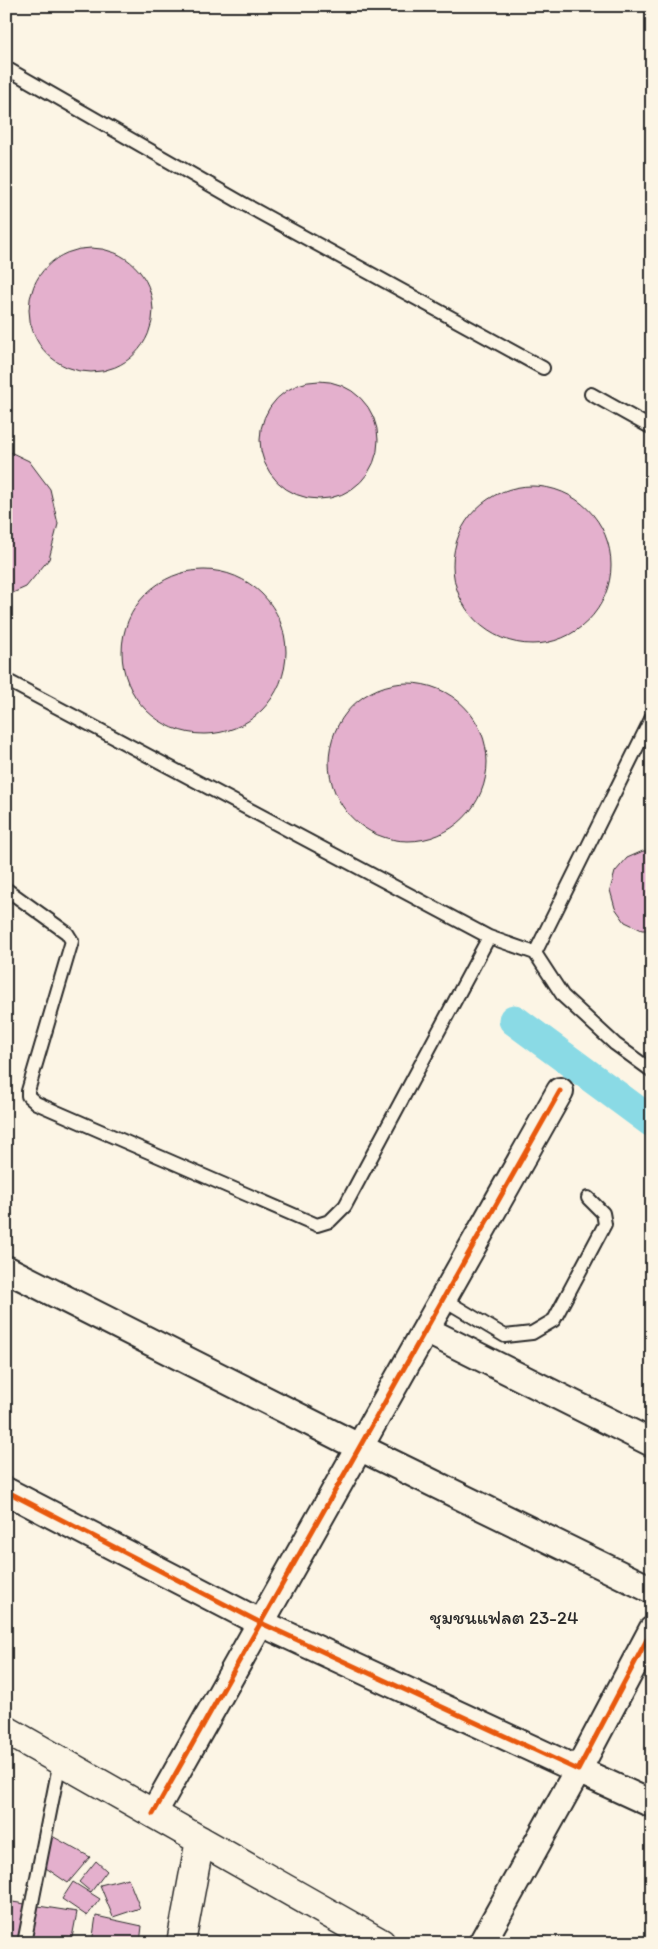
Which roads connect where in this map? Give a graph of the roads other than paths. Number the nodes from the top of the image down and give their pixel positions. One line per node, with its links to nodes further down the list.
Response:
1 (6, 68): 2 (lane)
2 (543, 368)
3 (591, 394): 4 (lane)
4 (652, 428)
5 (6, 680): 8 (lane)
6 (652, 717): 9 (lane)
7 (6, 889): 8 (lane)
8 (489, 937): 9 (lane)
9 (535, 953): 10 (lane)
10 (652, 1071)
11 (560, 1091): 14 (street)
12 (588, 1198): 14 (lane)
13 (6, 1269): 17 (street)
14 (443, 1299): 15 (street)
15 (426, 1330): 16 (street); 17 (street)
16 (652, 1443)
17 (359, 1448): 19 (street); 20 (street)
18 (6, 1491): 20 (street)
19 (652, 1590)
20 (261, 1623): 24 (street); 26 (street)
21 (652, 1630): 24 (street)
22 (6, 1730): 23 (main road)
23 (60, 1761): 26 (main road); 28 (lane)
24 (578, 1770): 25 (street); 31 (street)
25 (652, 1804)
26 (153, 1814): 27 (main road)
27 (200, 1840): 29 (main road); 30 (main road)
28 (24, 1943)
29 (181, 1943)
30 (382, 1943)
31 (482, 1943)

